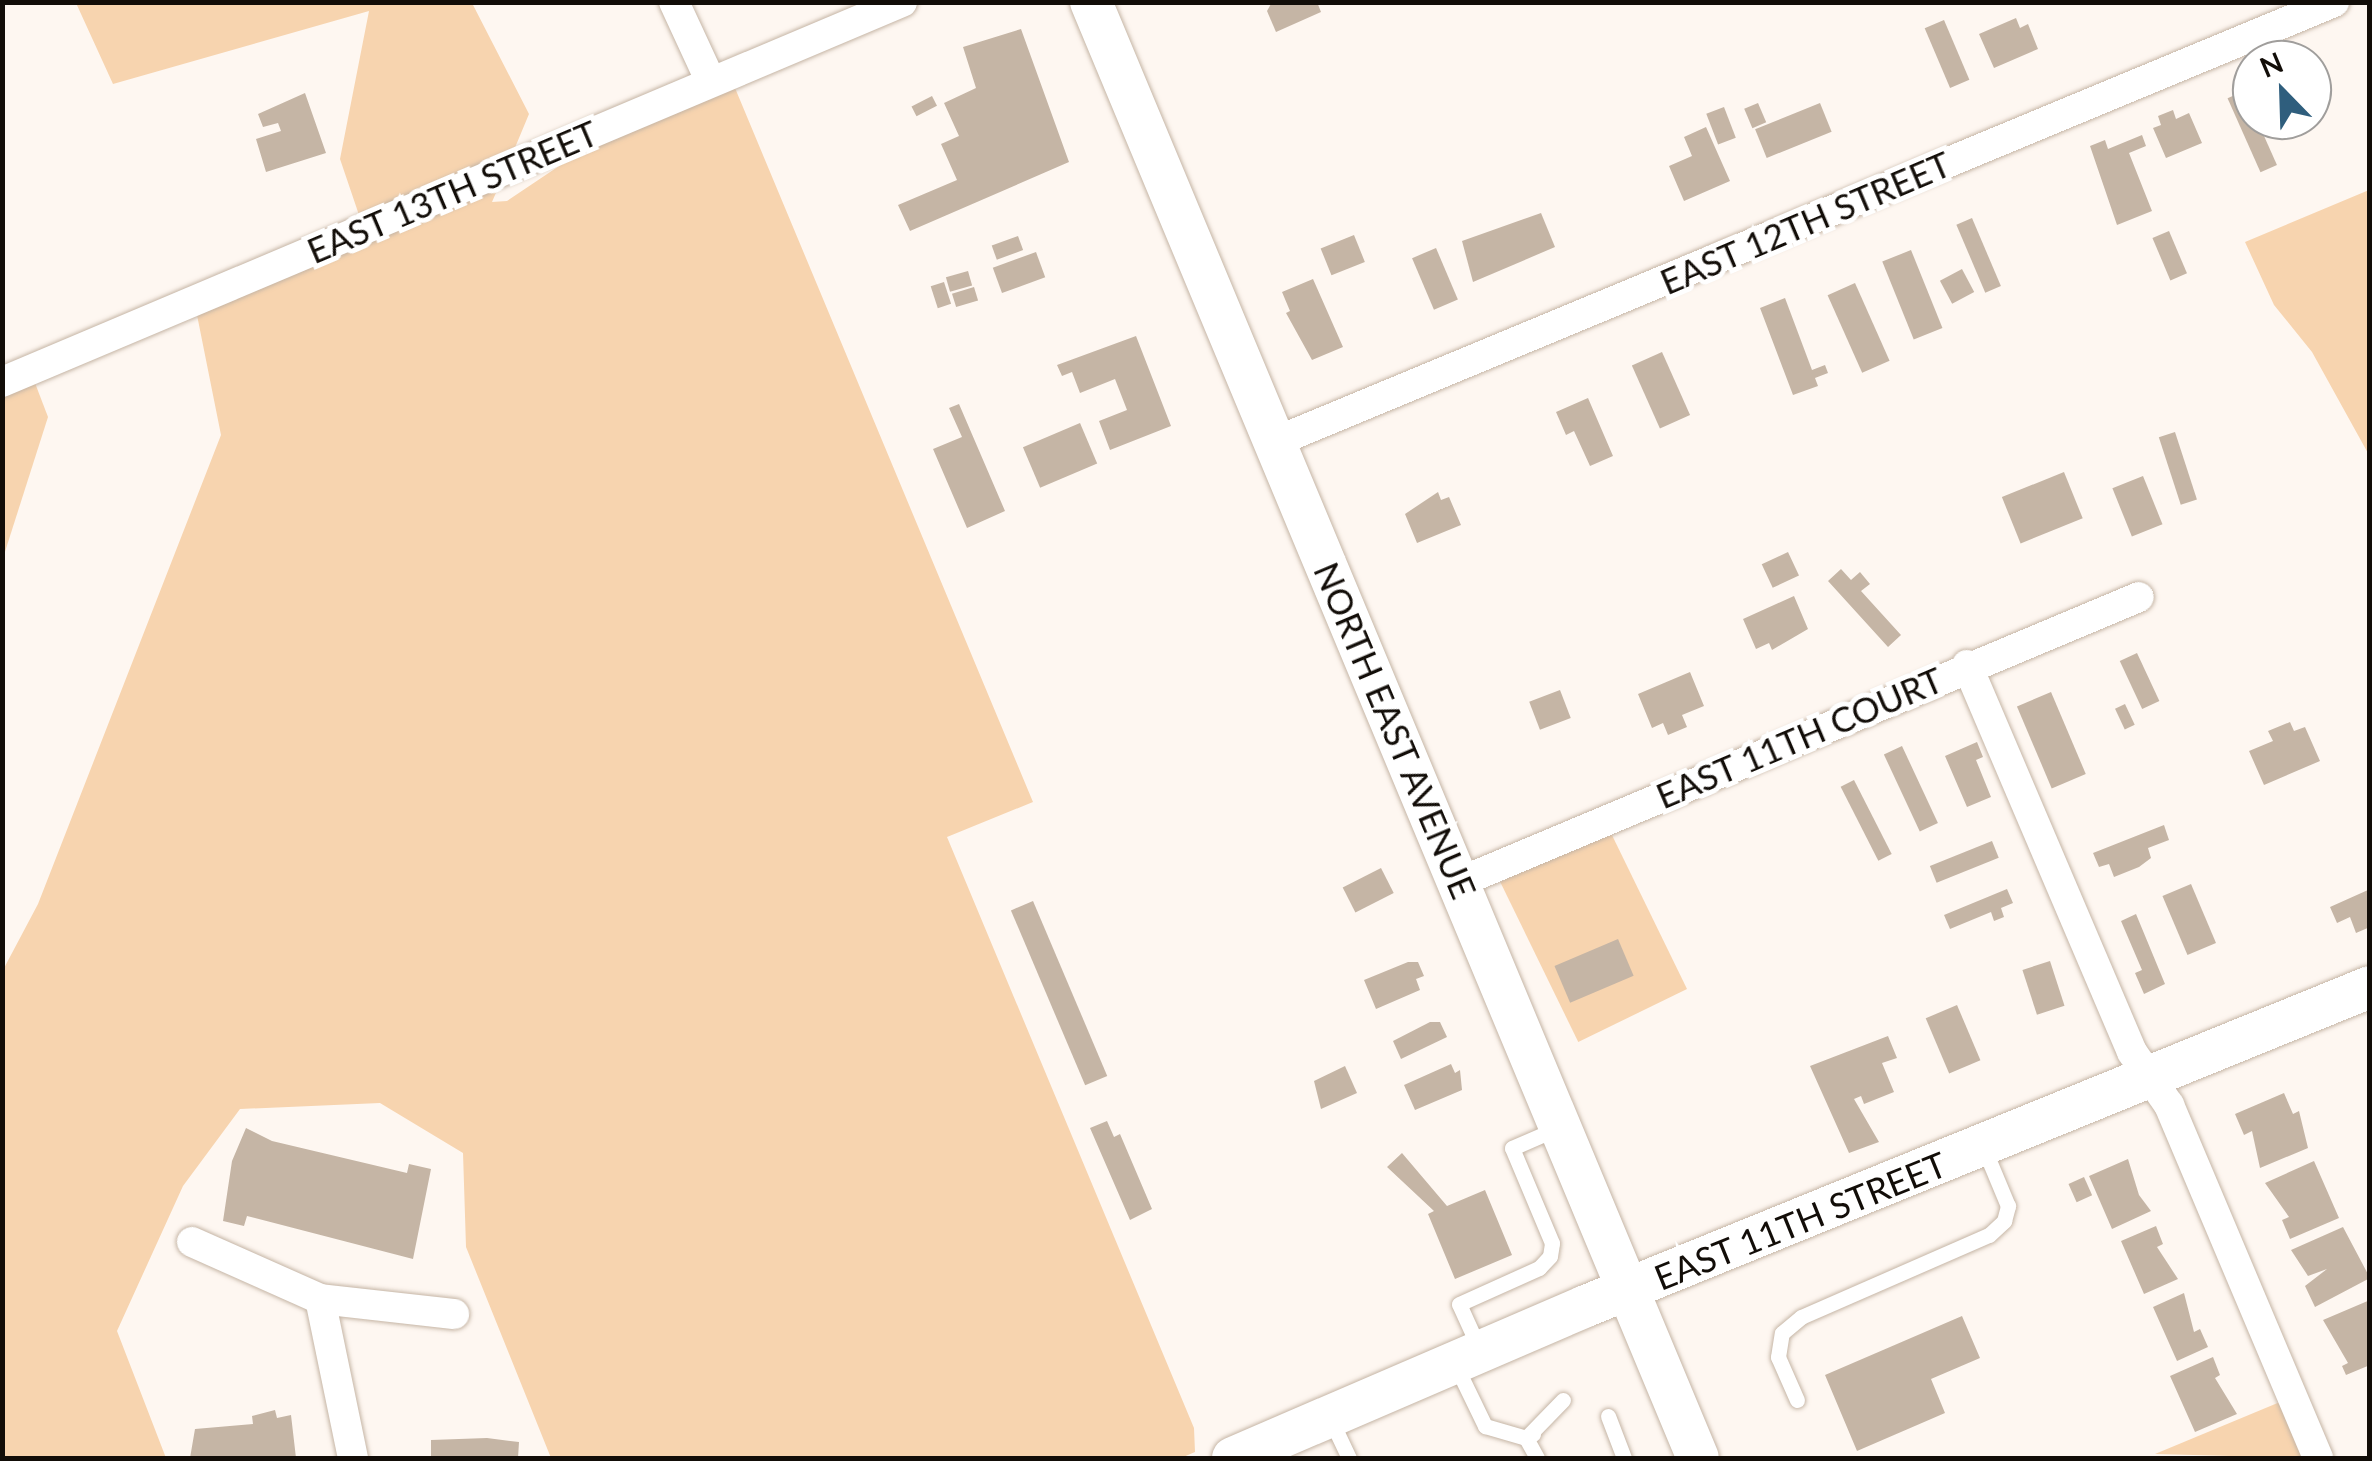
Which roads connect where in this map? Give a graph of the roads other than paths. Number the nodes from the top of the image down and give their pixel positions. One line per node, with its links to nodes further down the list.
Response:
1 (674, 2): 5 (street)
2 (902, 2): 5 (street, EAST 13TH STREET)
3 (1091, 2): 7 (main road, NORTH EAST AVENUE)
4 (2334, 2): 7 (street, EAST 12TH STREET)
5 (711, 82): 6 (street, EAST 13TH STREET)
6 (2, 382)
7 (1276, 442): 10 (main road, NORTH EAST AVENUE)
8 (2140, 596): 9 (street, EAST 11TH COURT)
9 (1967, 665): 10 (street, EAST 11TH COURT); 12 (street)
10 (1460, 882): 13 (main road, NORTH EAST AVENUE)
11 (2370, 987): 12 (main road, EAST 11TH STREET)
12 (2150, 1078): 14 (main road, EAST 11TH STREET); 33 (street)
13 (1560, 1127): 16 (main road, NORTH EAST AVENUE); 19 (lane)
14 (1983, 1146): 16 (main road, EAST 11TH STREET); 21 (lane)
15 (192, 1242): 17 (street)
16 (1627, 1290): 19 (main road, EAST 11TH STREET); 27 (main road, NORTH EAST AVENUE)
17 (320, 1299): 18 (street); 28 (street)
18 (454, 1314)
19 (1468, 1357): 23 (main road, EAST 11TH STREET); 26 (lane)
20 (1562, 1400): 26 (lane)
21 (1797, 1400)
22 (1608, 1416): 32 (lane)
23 (1329, 1417): 29 (main road, EAST 11TH STREET); 30 (lane)
24 (1556, 1420): 26 (lane)
25 (1601, 1436): 32 (lane)
26 (1526, 1438): 31 (lane)
27 (1689, 1455)
28 (352, 1458)
29 (1233, 1458)
30 (1350, 1458)
31 (1537, 1458)
32 (1622, 1458)
33 (2318, 1458)

